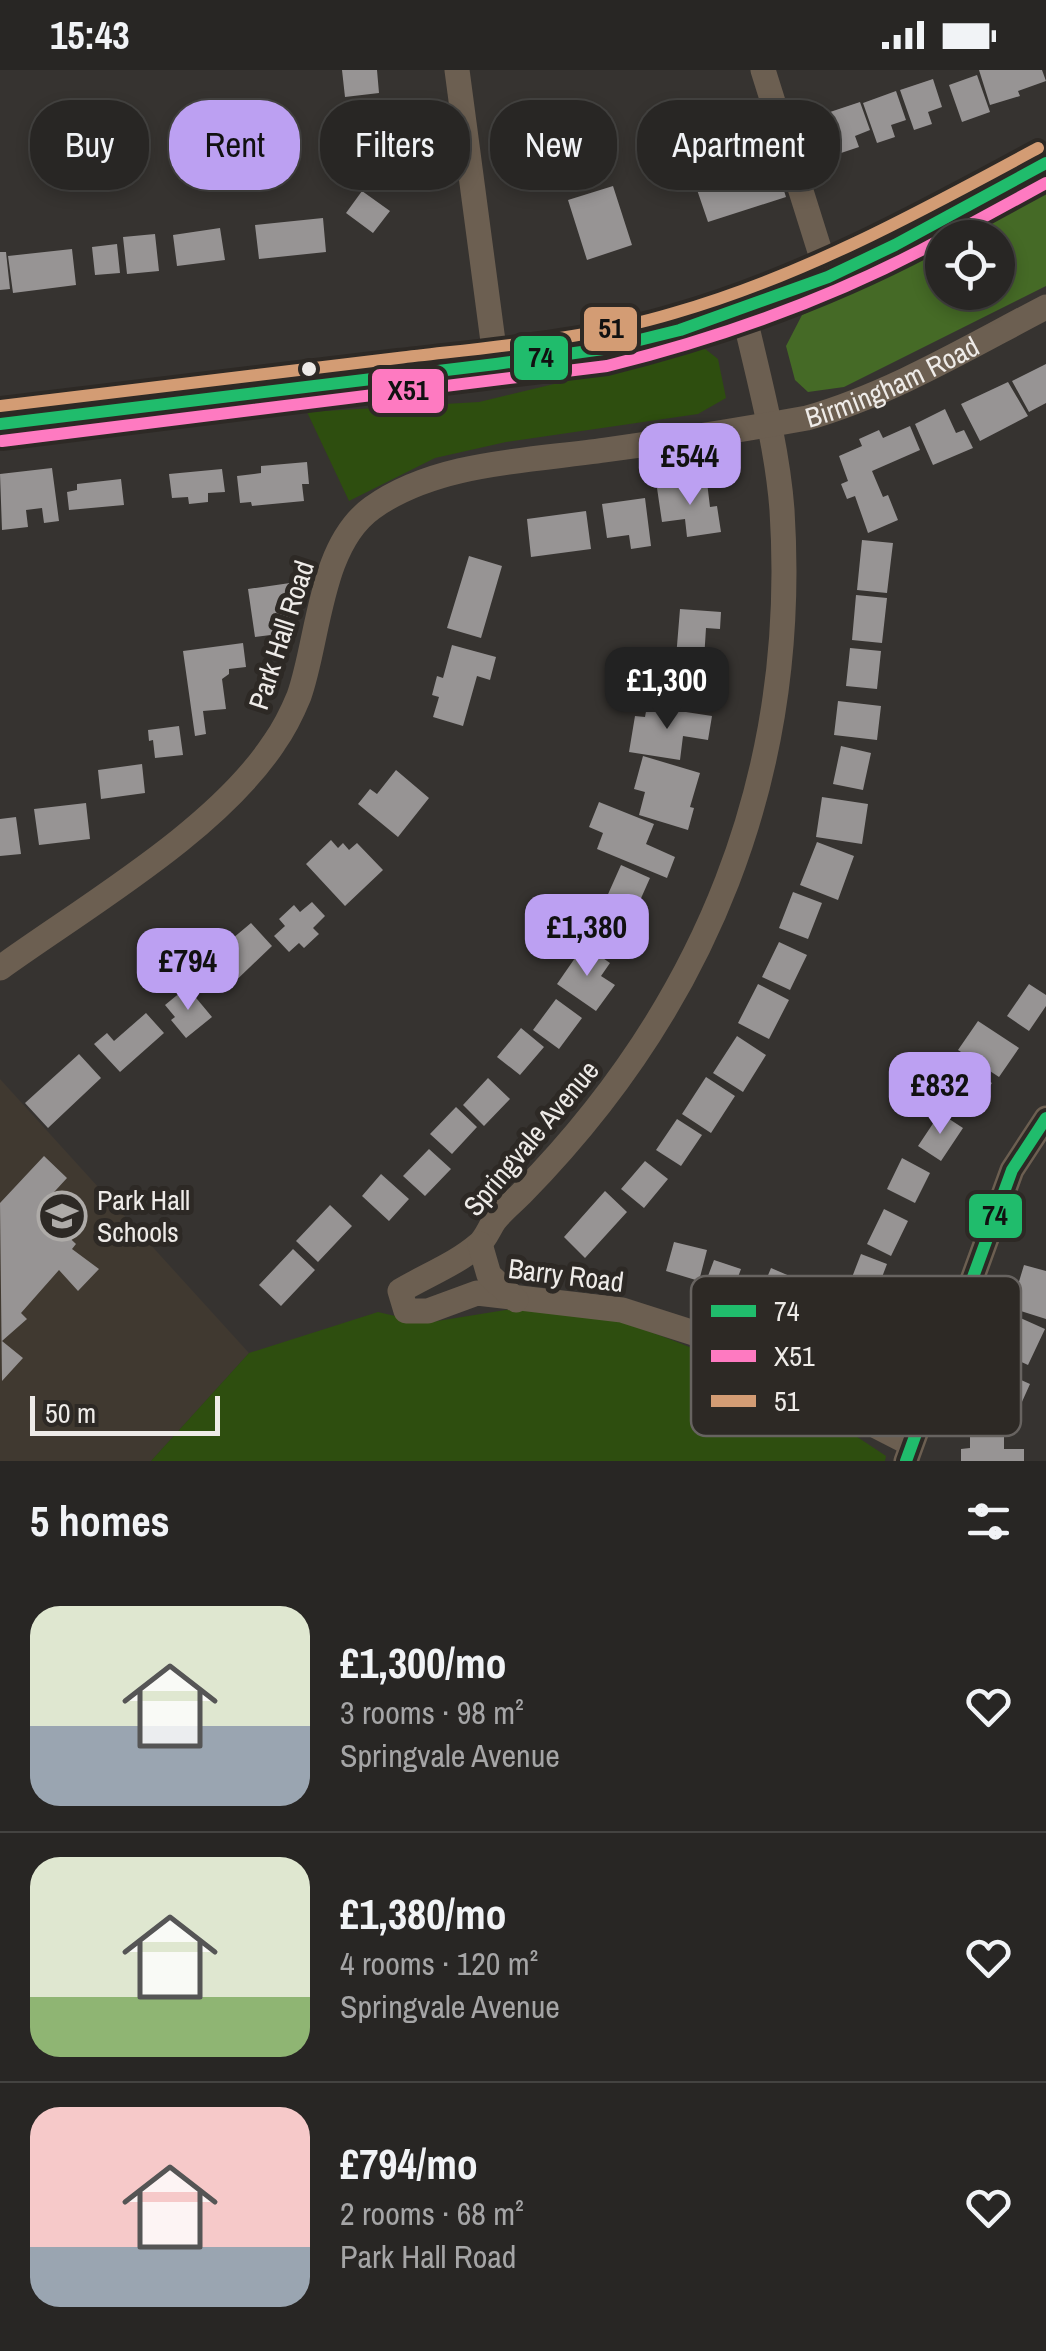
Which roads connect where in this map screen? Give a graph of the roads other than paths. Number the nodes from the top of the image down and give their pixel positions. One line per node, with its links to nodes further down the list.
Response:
1 (457, 70): 7 (street)
2 (763, 70): 4 (street)
3 (1046, 163): 4 (highway)
4 (828, 277): 6 (highway)
5 (1046, 307): 9 (street, Birmingham Road)
6 (743, 310): 7 (highway); 9 (street, Springvale Avenue)
7 (496, 364): 8 (highway)
8 (0, 424)
9 (770, 425): 10 (street, Birmingham Road); 13 (street, Springvale Avenue)
10 (493, 466): 11 (street, Park Hall Road)
11 (0, 968)
12 (1046, 1118): 14 (street)
13 (480, 1244): 15 (street); 16 (street, Springvale Avenue)
14 (973, 1276)
15 (516, 1300): 16 (street, Barry Road); 17 (street, Barry Road)
16 (428, 1311)
17 (691, 1332)
18 (879, 1436): 19 (street, Barry Road)
19 (908, 1452)

